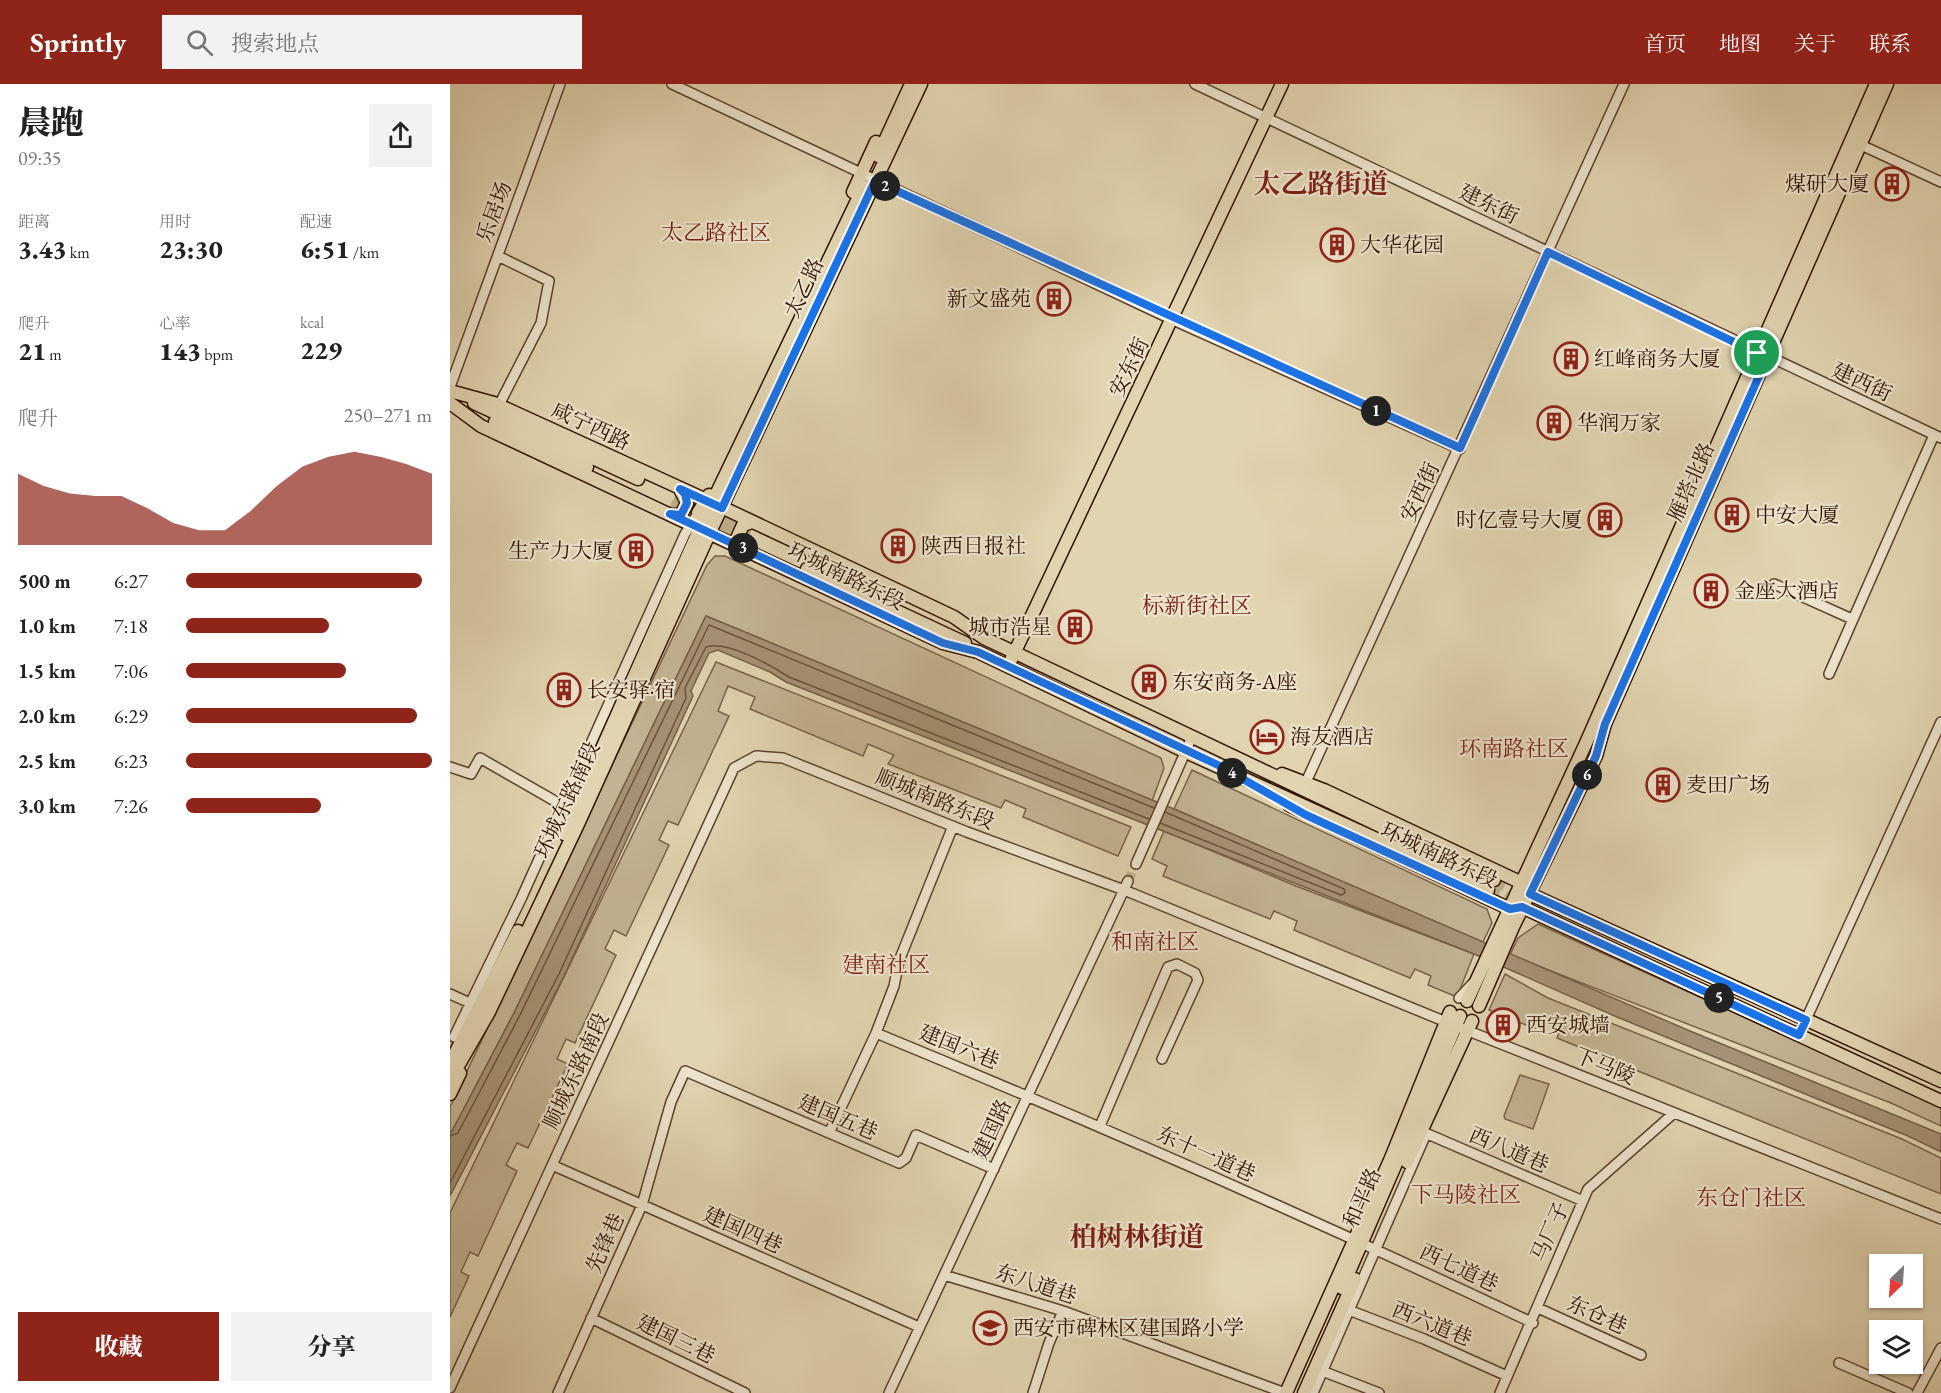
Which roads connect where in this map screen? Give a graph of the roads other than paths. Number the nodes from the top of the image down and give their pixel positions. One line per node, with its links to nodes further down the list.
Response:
1 (560, 84): 17 (street, 乐居场)
2 (672, 84): 14 (street)
3 (903, 84): 14 (main road)
4 (911, 84): 14 (main road, 太乙路)
5 (921, 84): 14 (main road, 太乙路)
6 (930, 84): 14 (main road)
7 (1195, 84): 12 (street, 建东街)
8 (1282, 84): 12 (main road, 安东街)
9 (1624, 84): 16 (street, 安西街)
10 (1876, 84): 19 (main road, 雁塔北路)
11 (1887, 84): 13 (main road, 雁塔北路)
12 (1266, 118): 16 (street, 建东街); 18 (main road, 安东街)
13 (1861, 145): 15 (street); 19 (main road, 雁塔北路)
14 (872, 180): 18 (street); 28 (main road, 太乙路); 28 (main road)
15 (1941, 182)
16 (1548, 252): 19 (street, 建东街); 26 (street, 安西街)
17 (498, 256): 20 (street, 乐居场); 22 (street)
18 (1173, 320): 26 (street); 33 (main road, 安东街)
19 (1762, 355): 25 (street, 建西街); 47 (main road, 雁塔北路); 50 (main road, 雁塔北路)
20 (450, 387): 22 (main road, 咸宁西路); 27 (main road, 咸宁西路)
21 (450, 402): 24 (main road, 咸宁西路); 27 (main road, 咸宁西路)
22 (496, 404): 27 (main road, 咸宁西路)
23 (450, 410): 24 (street)
24 (481, 426): 27 (main road, 咸宁西路)
25 (1938, 436): 32 (street)
26 (1460, 448): 42 (street, 安西街)
27 (673, 501): 28 (main road, 咸宁西路); 29 (main road, 咸宁西路)
28 (714, 503): 29 (main road); 29 (main road); 30 (main road, 环城南路东段)
29 (700, 524): 30 (main road, 环城南路东段); 43 (street); 44 (main road, 环城东路南段); 55 (main road, 环城东路南段)
30 (748, 536): 33 (main road, 环城南路东段); 34 (main road, 环城南路东段)
31 (1774, 584): 32 (street)
32 (1852, 619): 35 (street)
33 (1014, 653): 34 (main road, 安东街); 37 (main road, 环城南路东段)
34 (1007, 666): 38 (main road, 环城南路东段)
35 (1829, 674)
36 (1941, 722): 56 (street)
37 (1191, 739): 38 (street); 39 (main road, 环城南路东段)
38 (1186, 752): 39 (main road, 环城南路东段); 46 (street)
39 (1222, 760): 42 (main road, 环城南路东段); 49 (main road, 环城南路东段); 51 (main road, 环城南路东段)
40 (450, 767): 43 (street)
41 (734, 768): 45 (street, 顺城南路东段); 73 (street, 顺城东路南段)
42 (1306, 782): 47 (main road, 环城南路东段)
43 (562, 806): 44 (street); 55 (street)
44 (574, 812): 55 (main road, 环城东路南段)
45 (953, 826): 48 (street, 顺城南路东段); 58 (street)
46 (1136, 864)
47 (1522, 883): 50 (main road, 环城南路东段); 51 (main road, 雁塔北路)
48 (1126, 885): 57 (street, 下马陵); 66 (street, 建国路)
49 (1491, 885)
50 (1530, 894): 51 (main road); 56 (main road, 环城南路东段)
51 (1516, 908): 52 (main road); 59 (main road, 环城南路东段)
52 (1486, 977): 54 (main road); 54 (street)
53 (450, 993): 55 (street)
54 (1468, 1002)
55 (479, 1008): 60 (main road); 62 (main road, 环城东路南段); 63 (main road, 环城东路南段); 65 (main road)
56 (1806, 1020): 59 (street); 64 (main road, 环城南路东段)
57 (1458, 1022): 69 (street, 下马陵); 71 (main road, 和平路); 78 (main road, 和平路)
58 (876, 1033): 66 (street, 建国六巷); 72 (street)
59 (1799, 1035): 67 (main road, 环城南路东段)
60 (452, 1041)
61 (1162, 1059): 70 (street)
62 (450, 1063)
63 (450, 1080)
64 (1941, 1082)
65 (450, 1094)
66 (1028, 1095): 70 (street, 东十一道巷); 74 (street, 建国路)
67 (1941, 1101)
68 (671, 1102): 72 (street, 建国五巷); 76 (street, 先锋巷)
69 (1674, 1113): 75 (street, 马厂子); 77 (street, 下马陵)
70 (1100, 1126): 78 (street, 东十一道巷)
71 (1424, 1128): 75 (street, 西八道巷); 78 (main road, 和平路)
72 (830, 1131): 74 (street, 建国五巷)
73 (552, 1165): 76 (street, 建国四巷); 91 (street, 顺城东路南段)
74 (993, 1169): 79 (street, 建国路)
75 (1583, 1201): 80 (street, 马厂子)
76 (642, 1205): 83 (street, 先锋巷); 85 (street, 建国四巷)
77 (1941, 1219)
78 (1366, 1244): 81 (main road, 和平路); 84 (street, 西七道巷); 97 (main road); 98 (main road, 和平路)
79 (944, 1275): 82 (street, 东八道巷); 85 (street, 建国路)
80 (1538, 1308): 84 (street, 马厂子); 87 (street, 东仓巷)
81 (1346, 1309): 89 (main road, 和平路); 90 (street, 西六道巷)
82 (1063, 1311): 96 (street); 97 (street, 东八道巷)
83 (591, 1318): 93 (street, 先锋巷); 94 (street, 建国三巷)
84 (1533, 1323): 90 (street, 马厂子)
85 (919, 1327): 95 (street, 建国路)
86 (1941, 1348): 104 (street)
87 (1641, 1355)
88 (1839, 1363): 103 (street)
89 (1319, 1370): 99 (main road, 和平路); 100 (street); 101 (street)
90 (1507, 1376): 102 (street, 马厂子)
91 (450, 1388): 92 (street)
92 (460, 1393)
93 (558, 1393)
94 (745, 1393)
95 (889, 1393)
96 (1033, 1393)
97 (1286, 1393)
98 (1294, 1393)
99 (1304, 1393)
100 (1313, 1393)
101 (1379, 1393)
102 (1500, 1393)
103 (1908, 1393)
104 (1917, 1393)

